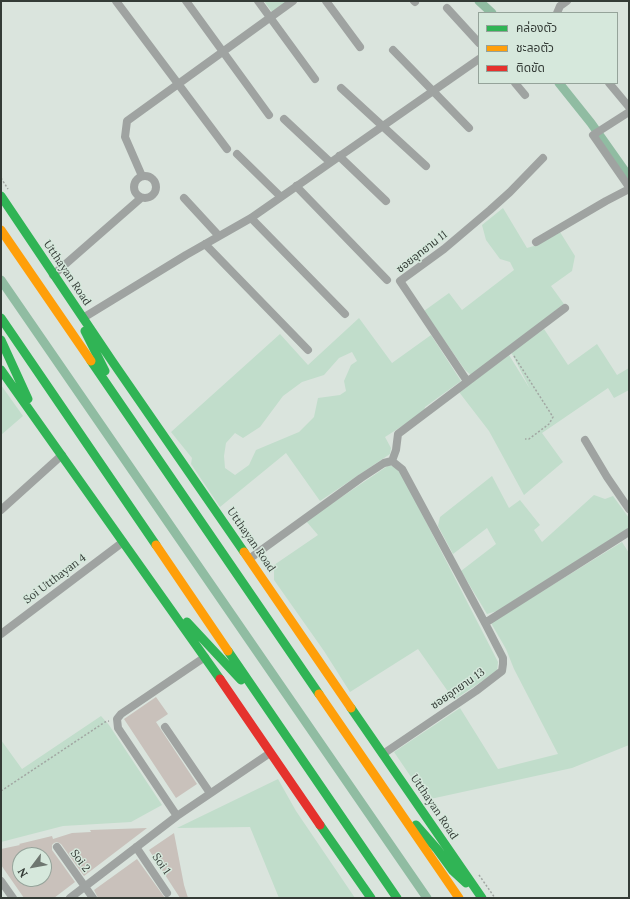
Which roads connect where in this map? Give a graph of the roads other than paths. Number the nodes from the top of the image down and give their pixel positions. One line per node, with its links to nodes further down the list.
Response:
1 (116, 1): 16 (street)
2 (186, 1): 13 (street)
3 (258, 1): 9 (street)
4 (293, 1): 9 (street)
5 (326, 1): 11 (street)
6 (567, 1): 8 (street)
7 (447, 8): 10 (street)
8 (557, 12)
9 (270, 18): 13 (street); 15 (street)
10 (478, 42)
11 (360, 47)
12 (393, 50): 20 (street)
13 (223, 52): 16 (street); 24 (street)
14 (478, 60): 20 (street)
15 (315, 79)
16 (178, 84): 28 (street); 34 (street)
17 (515, 84): 21 (street)
18 (611, 84): 22 (street)
19 (341, 88): 26 (street)
20 (433, 91): 26 (street); 27 (street)
21 (525, 95)
22 (629, 107)
23 (629, 112): 36 (street)
24 (269, 115)
25 (284, 119): 32 (street)
26 (382, 126): 30 (street); 33 (street)
27 (469, 128)
28 (227, 149)
29 (237, 154): 38 (street)
30 (339, 156): 32 (street); 41 (street)
31 (543, 158): 57 (street, ซอยอุทยาน 11)
32 (330, 162): 35 (street)
33 (426, 166)
34 (142, 176): 39 (street); 39 (street)
35 (296, 186): 38 (street); 48 (street)
36 (629, 188): 45 (street)
37 (1, 196): 47 (main road, Utthayan Road)
38 (281, 197): 42 (street)
39 (141, 198): 47 (street)
40 (184, 198): 44 (street)
41 (386, 201)
42 (251, 218): 44 (street); 51 (street)
43 (1, 230): 58 (main road)
44 (219, 236): 46 (street)
45 (536, 242)
46 (205, 244): 53 (street); 55 (street)
47 (53, 275): 49 (main road, Utthayan Road)
48 (388, 280)
49 (71, 300): 53 (main road, Utthayan Road); 58 (main road)
50 (565, 308): 57 (street)
51 (346, 314)
52 (1, 318): 72 (main road)
53 (83, 318): 67 (main road, Utthayan Road)
54 (1, 340): 59 (main road)
55 (308, 350)
56 (1, 370): 59 (main road)
57 (467, 381): 62 (street)
58 (131, 419): 76 (main road)
59 (39, 423): 61 (main road)
60 (585, 440): 63 (street)
61 (62, 455): 64 (street); 66 (main road)
62 (392, 461): 67 (street); 69 (street, ซอยอุทยาน 13)
63 (629, 509)
64 (1, 510)
65 (629, 532): 69 (street)
66 (123, 542): 68 (main road); 70 (street, Soi Utthayan 4)
67 (249, 559): 75 (main road, Utthayan Road)
68 (156, 589): 71 (main road); 72 (main road)
69 (485, 623): 75 (street, ซอยอุทยาน 13)
70 (1, 634)
71 (205, 657): 74 (main road); 78 (street)
72 (278, 725): 88 (main road)
73 (165, 727): 77 (street)
74 (270, 753): 77 (street); 87 (main road)
75 (383, 754): 91 (main road, Utthayan Road)
76 (376, 777): 89 (main road); 90 (main road)
77 (210, 793): 78 (street)
78 (177, 816): 80 (street)
79 (56, 847): 82 (street, Soi 2)
80 (136, 847): 82 (street); 83 (street, Soi 1)
81 (1, 881): 84 (street)
82 (85, 887): 85 (street); 86 (street, Soi 2)
83 (168, 893)
84 (14, 898)
85 (70, 898)
86 (92, 898)
87 (371, 898)
88 (397, 898)
89 (459, 898)
90 (479, 898)
91 (482, 898)

